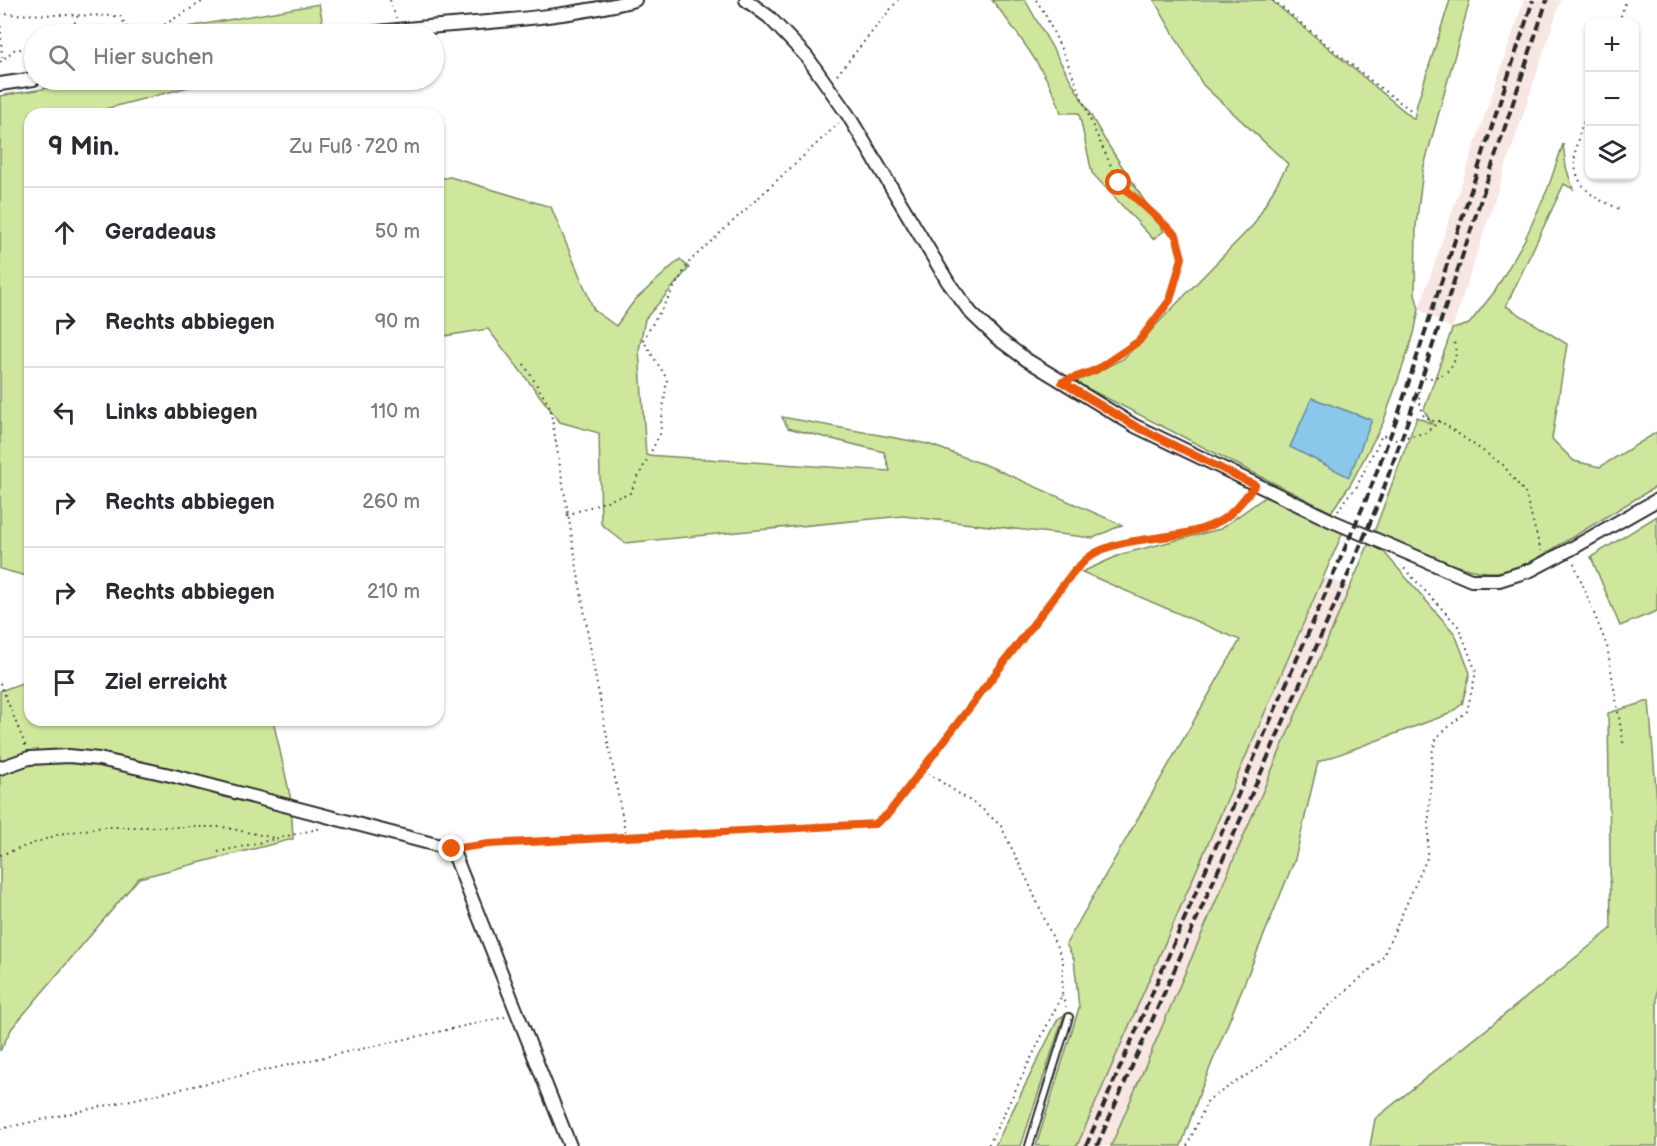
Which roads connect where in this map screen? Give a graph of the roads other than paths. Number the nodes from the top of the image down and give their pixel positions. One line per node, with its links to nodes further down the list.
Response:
1 (635, 0): 3 (street)
2 (746, 0): 6 (street)
3 (444, 26)
4 (24, 80): 5 (street)
5 (0, 84)
6 (1657, 500)
7 (0, 768): 9 (street)
8 (1068, 1017): 10 (lane)
9 (570, 1146)
10 (1029, 1146)

